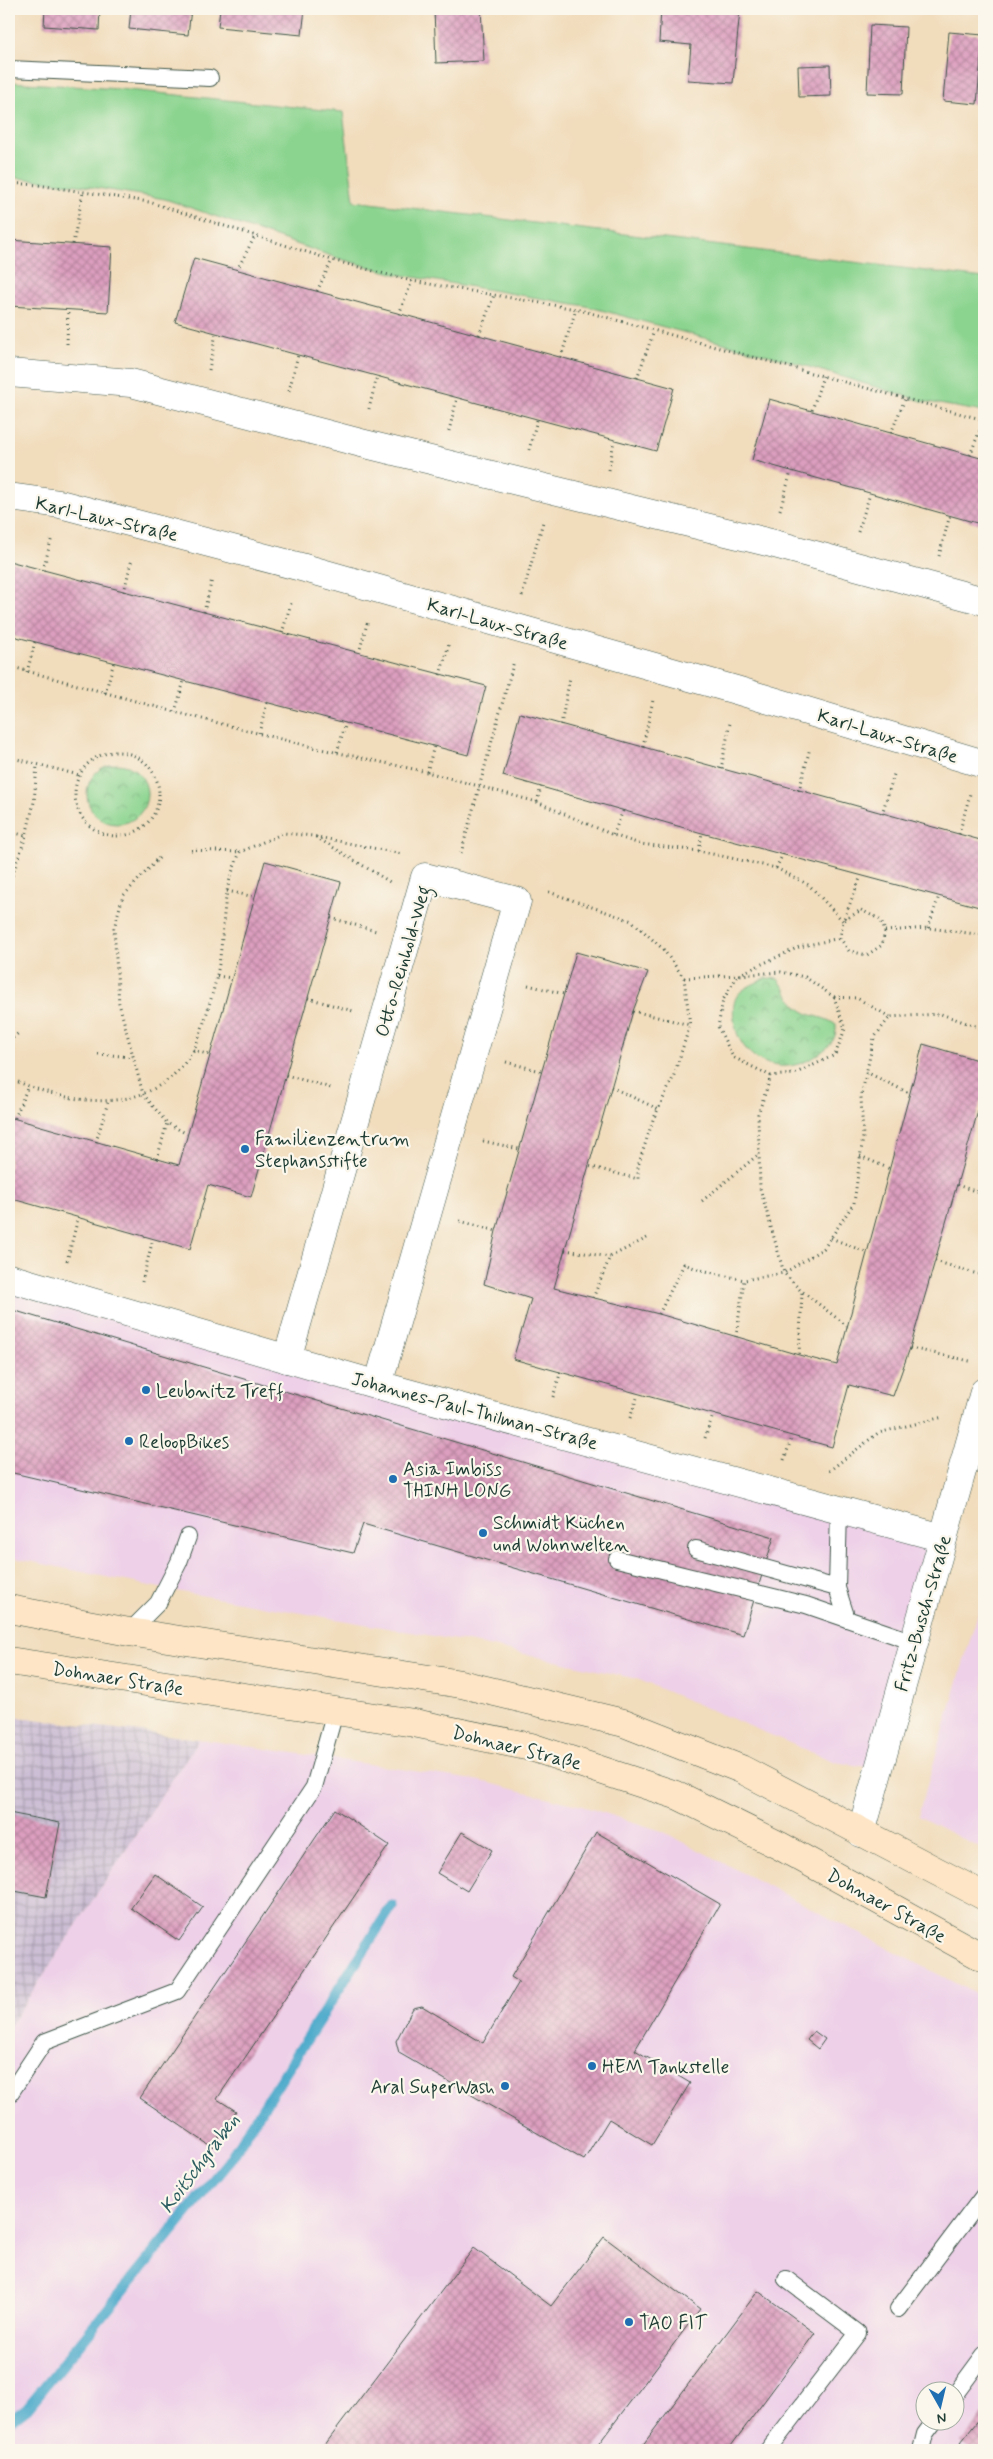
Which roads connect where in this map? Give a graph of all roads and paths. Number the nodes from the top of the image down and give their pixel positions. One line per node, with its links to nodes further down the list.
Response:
1 (9, 69): 2 (lane)
2 (210, 78)
3 (9, 184): 4 (path)
4 (83, 192): 5 (path); 6 (path)
5 (255, 236): 7 (path); 8 (path)
6 (73, 244)
7 (332, 260): 9 (path); 10 (path)
8 (237, 270)
9 (412, 281): 11 (path); 13 (path)
10 (317, 291)
11 (494, 295): 12 (path); 15 (path)
12 (576, 309): 14 (path); 16 (path)
13 (399, 314)
14 (654, 331): 18 (path); 19 (path)
15 (479, 335)
16 (561, 357)
17 (9, 373): 26 (street)
18 (823, 376): 20 (path); 21 (path)
19 (637, 378)
20 (905, 399): 22 (path); 23 (path)
21 (812, 410)
22 (984, 420): 24 (path)
23 (891, 433)
24 (970, 455)
25 (791, 472): 30 (path)
26 (551, 491): 30 (street); 35 (path)
27 (870, 494): 31 (path)
28 (9, 497): 35 (street, Karl-Laux-Straße)
29 (950, 515): 32 (path)
30 (771, 543): 31 (street)
31 (849, 563): 32 (street)
32 (931, 586): 33 (street)
33 (984, 601)
34 (365, 629): 38 (path)
35 (518, 629): 37 (street, Karl-Laux-Straße); 64 (path)
36 (35, 642): 43 (path)
37 (575, 645): 42 (street, Karl-Laux-Straße); 52 (path)
38 (358, 653)
39 (446, 655): 44 (path)
40 (114, 662): 47 (path)
41 (9, 666): 43 (path)
42 (659, 669): 46 (street, Karl-Laux-Straße); 56 (path)
43 (27, 672): 47 (path)
44 (440, 674)
45 (184, 681): 49 (path)
46 (736, 690): 50 (street, Karl-Laux-Straße); 61 (path)
47 (105, 694): 49 (path)
48 (267, 703): 53 (path)
49 (175, 712): 53 (path)
50 (818, 714): 54 (street, Karl-Laux-Straße); 66 (path)
51 (346, 723): 57 (path)
52 (561, 725)
53 (259, 733): 57 (path)
54 (904, 739): 59 (street, Karl-Laux-Straße); 69 (path)
55 (434, 746): 62 (path)
56 (643, 746)
57 (337, 752): 62 (path)
58 (9, 757): 60 (path)
59 (982, 763): 72 (path)
60 (37, 764): 63 (path); 74 (path)
61 (721, 770)
62 (427, 772): 64 (path)
63 (79, 774): 63 (path)
64 (478, 787): 67 (path); 84 (path)
65 (541, 787): 67 (path)
66 (799, 791)
67 (537, 802): 73 (path)
68 (623, 811): 73 (path)
69 (882, 814)
70 (9, 831): 74 (path)
71 (702, 833): 77 (path)
72 (959, 834)
73 (614, 835): 77 (path)
74 (26, 836): 83 (path)
75 (313, 836): 78 (path); 85 (path); 85 (path)
76 (191, 850): 78 (path)
77 (699, 851): 81 (path)
78 (240, 852): 86 (path)
79 (782, 854): 81 (path)
80 (155, 860): 113 (path)
81 (776, 868): 91 (path)
82 (862, 876): 91 (path)
83 (9, 885)
84 (453, 885): 85 (street, Otto-Reinhold-Weg); 89 (street, Otto-Reinhold-Weg)
85 (422, 888): 96 (street, Otto-Reinhold-Weg)
86 (227, 891): 88 (path); 98 (path)
87 (939, 896): 92 (path)
88 (255, 897)
89 (517, 901): 100 (path); 165 (street)
90 (331, 918): 96 (path)
91 (843, 921): 93 (path); 95 (path)
92 (928, 928): 93 (path); 94 (path)
93 (885, 931): 95 (path)
94 (984, 935)
95 (840, 938): 97 (path)
96 (407, 941): 105 (street, Otto-Reinhold-Weg)
97 (738, 975): 100 (path); 101 (path); 116 (path)
98 (217, 976): 99 (path); 110 (path)
99 (232, 978)
100 (684, 978): 106 (path)
101 (834, 997): 104 (path); 116 (path)
102 (308, 998): 105 (path)
103 (632, 1011): 106 (path)
104 (890, 1017): 107 (path); 114 (path)
105 (384, 1020): 122 (street, Otto-Reinhold-Weg)
106 (690, 1025): 124 (path)
107 (984, 1029)
108 (20, 1032): 109 (path)
109 (9, 1041)
110 (194, 1050): 112 (path); 120 (path)
111 (98, 1054): 113 (path)
112 (210, 1055)
113 (134, 1058): 120 (path)
114 (866, 1072): 121 (path); 133 (path)
115 (286, 1075): 122 (path)
116 (771, 1076): 131 (path)
117 (9, 1078): 118 (path)
118 (28, 1086): 123 (path); 127 (path)
119 (611, 1087): 124 (path)
120 (143, 1094): 123 (path); 128 (path)
121 (911, 1094)
122 (362, 1098): 137 (street, Otto-Reinhold-Weg)
123 (108, 1102): 130 (path)
124 (658, 1108): 135 (path)
125 (978, 1111): 126 (path)
126 (984, 1112)
127 (14, 1118)
128 (166, 1123): 129 (path); 134 (path)
129 (187, 1134)
130 (96, 1142)
131 (759, 1153): 140 (path); 151 (path)
132 (263, 1154): 137 (path)
133 (860, 1156): 136 (path); 143 (path)
134 (157, 1159)
135 (588, 1166)
136 (890, 1169)
137 (340, 1176): 163 (street, Otto-Reinhold-Weg)
138 (957, 1185): 139 (path)
139 (984, 1194)
140 (702, 1201)
141 (78, 1218): 146 (path)
142 (649, 1236): 148 (path)
143 (831, 1238): 147 (path); 151 (path)
144 (153, 1239): 150 (path)
145 (565, 1250): 148 (path)
146 (70, 1251)
147 (868, 1252)
148 (610, 1257): 156 (path)
149 (935, 1261): 152 (path)
150 (146, 1268)
151 (784, 1273): 154 (path); 155 (path)
152 (984, 1276)
153 (9, 1278): 163 (street, Johannes-Paul-Thilman-Straße)
154 (744, 1280): 157 (path); 159 (path)
155 (802, 1292): 158 (path); 161 (path)
156 (593, 1298)
157 (659, 1314)
158 (847, 1326)
159 (736, 1337)
160 (910, 1348): 162 (path)
161 (799, 1355)
162 (958, 1358)
163 (287, 1359): 165 (street, Johannes-Paul-Thilman-Straße)
164 (561, 1371): 167 (path)
165 (378, 1385): 175 (street, Johannes-Paul-Thilman-Straße)
166 (638, 1395): 170 (path)
167 (554, 1396)
168 (982, 1400): 173 (street, Fritz-Busch-Straße); 175 (path)
169 (713, 1415): 171 (path)
170 (629, 1422)
171 (707, 1432)
172 (792, 1437): 174 (path)
173 (977, 1448): 178 (street, Fritz-Busch-Straße)
174 (787, 1450)
175 (794, 1496): 176 (street, Johannes-Paul-Thilman-Straße)
176 (839, 1509): 178 (street, Johannes-Paul-Thilman-Straße); 181 (lane)
177 (188, 1537): 184 (lane)
178 (943, 1538): 185 (street, Fritz-Busch-Straße)
179 (696, 1549): 181 (lane)
180 (617, 1559): 183 (lane)
181 (837, 1588): 183 (lane)
182 (9, 1609): 184 (main road)
183 (847, 1619): 185 (lane)
184 (129, 1632): 188 (main road)
185 (914, 1642): 188 (street, Fritz-Busch-Straße)
186 (9, 1661): 187 (main road, Dohnaer Straße)
187 (334, 1712): 190 (main road, Dohnaer Straße); 191 (lane)
188 (861, 1833): 189 (main road)
189 (984, 1896)
190 (984, 1958)
191 (9, 2095)
192 (984, 2195): 194 (lane)
193 (786, 2279): 198 (lane)
194 (898, 2309)
195 (984, 2355): 196 (lane)
196 (964, 2382)
197 (926, 2432): 199 (lane)
198 (768, 2450)
199 (921, 2450)

